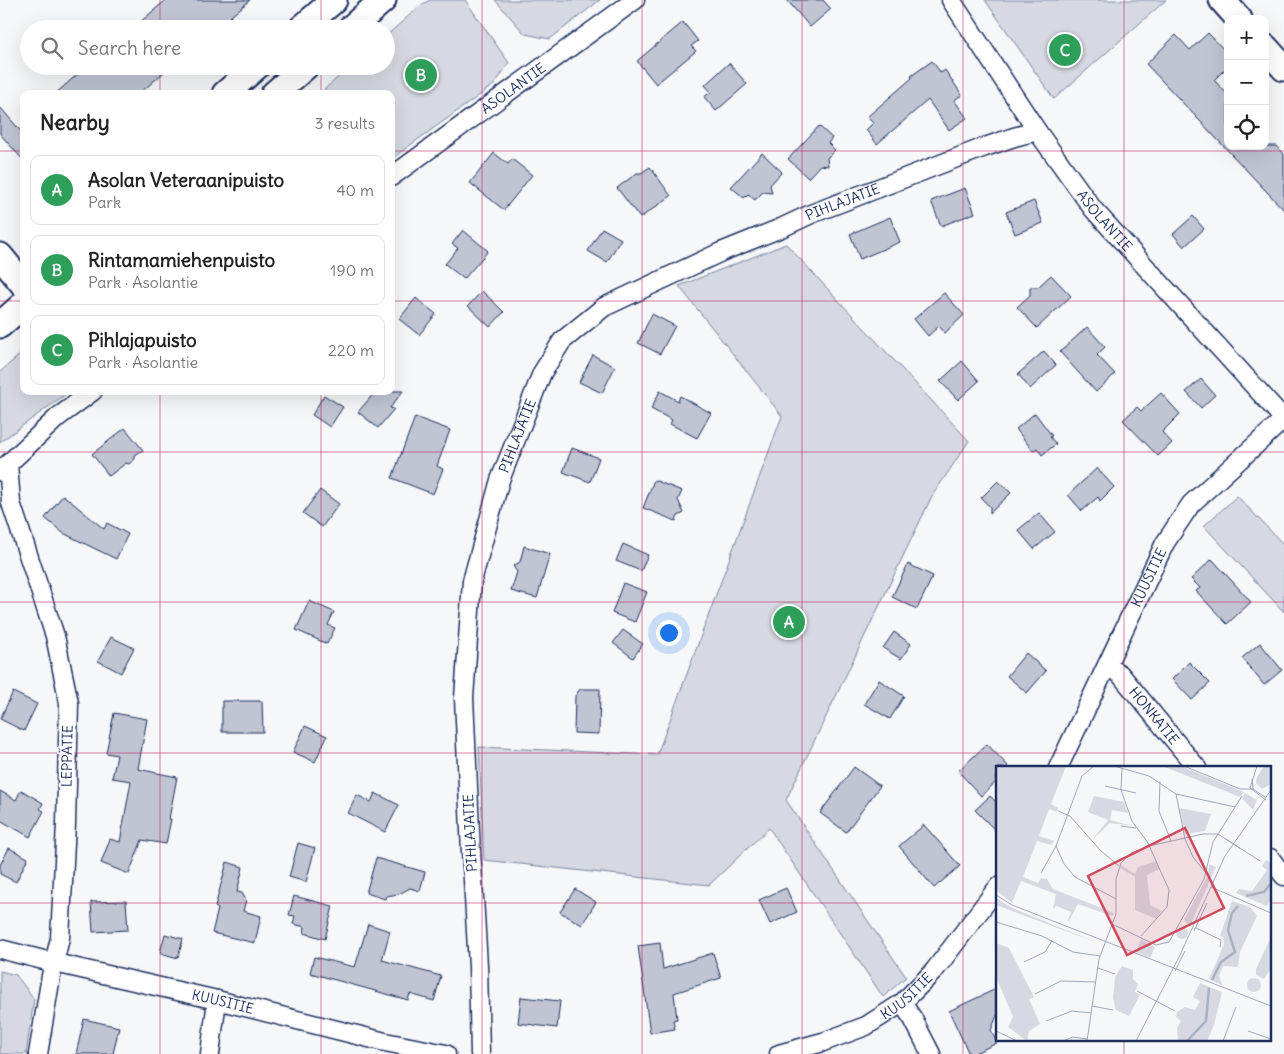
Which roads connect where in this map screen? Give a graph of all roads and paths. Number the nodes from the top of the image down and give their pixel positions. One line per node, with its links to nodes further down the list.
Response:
1 (334, 0): 7 (main road)
2 (383, 0): 8 (main road)
3 (635, 0): 16 (street, ASOLANTIE)
4 (951, 0): 15 (street, ASOLANTIE)
5 (1222, 0): 6 (main road)
6 (1235, 15)
7 (311, 20)
8 (360, 20)
9 (1269, 51): 10 (main road)
10 (1284, 68)
11 (247, 75): 13 (main road)
12 (296, 75): 14 (main road)
13 (230, 90)
14 (279, 90)
15 (1037, 131): 22 (street, ASOLANTIE); 37 (street, PIHLAJATIE)
16 (395, 174)
17 (0, 256): 18 (main road)
18 (16, 280)
19 (20, 308): 20 (main road)
20 (0, 325)
21 (88, 395): 23 (street)
22 (1284, 419): 24 (street, KUUSITIE)
23 (4, 469): 31 (street, LEPPÄTIE)
24 (1106, 666): 25 (street, KUUSITIE); 26 (street, HONKATIE)
25 (1059, 766)
26 (1195, 766)
27 (1272, 861): 28 (street)
28 (1284, 876)
29 (996, 890): 33 (street, KUUSITIE)
30 (0, 949): 31 (street, KUUSITIE)
31 (55, 963): 32 (street, KUUSITIE); 34 (street, LEPPÄTIE)
32 (217, 1000): 35 (street); 36 (street, KUUSITIE)
33 (902, 1003): 38 (street, KUUSITIE); 39 (street)
34 (38, 1054)
35 (210, 1054)
36 (446, 1054)
37 (480, 1054)
38 (779, 1054)
39 (931, 1054)

